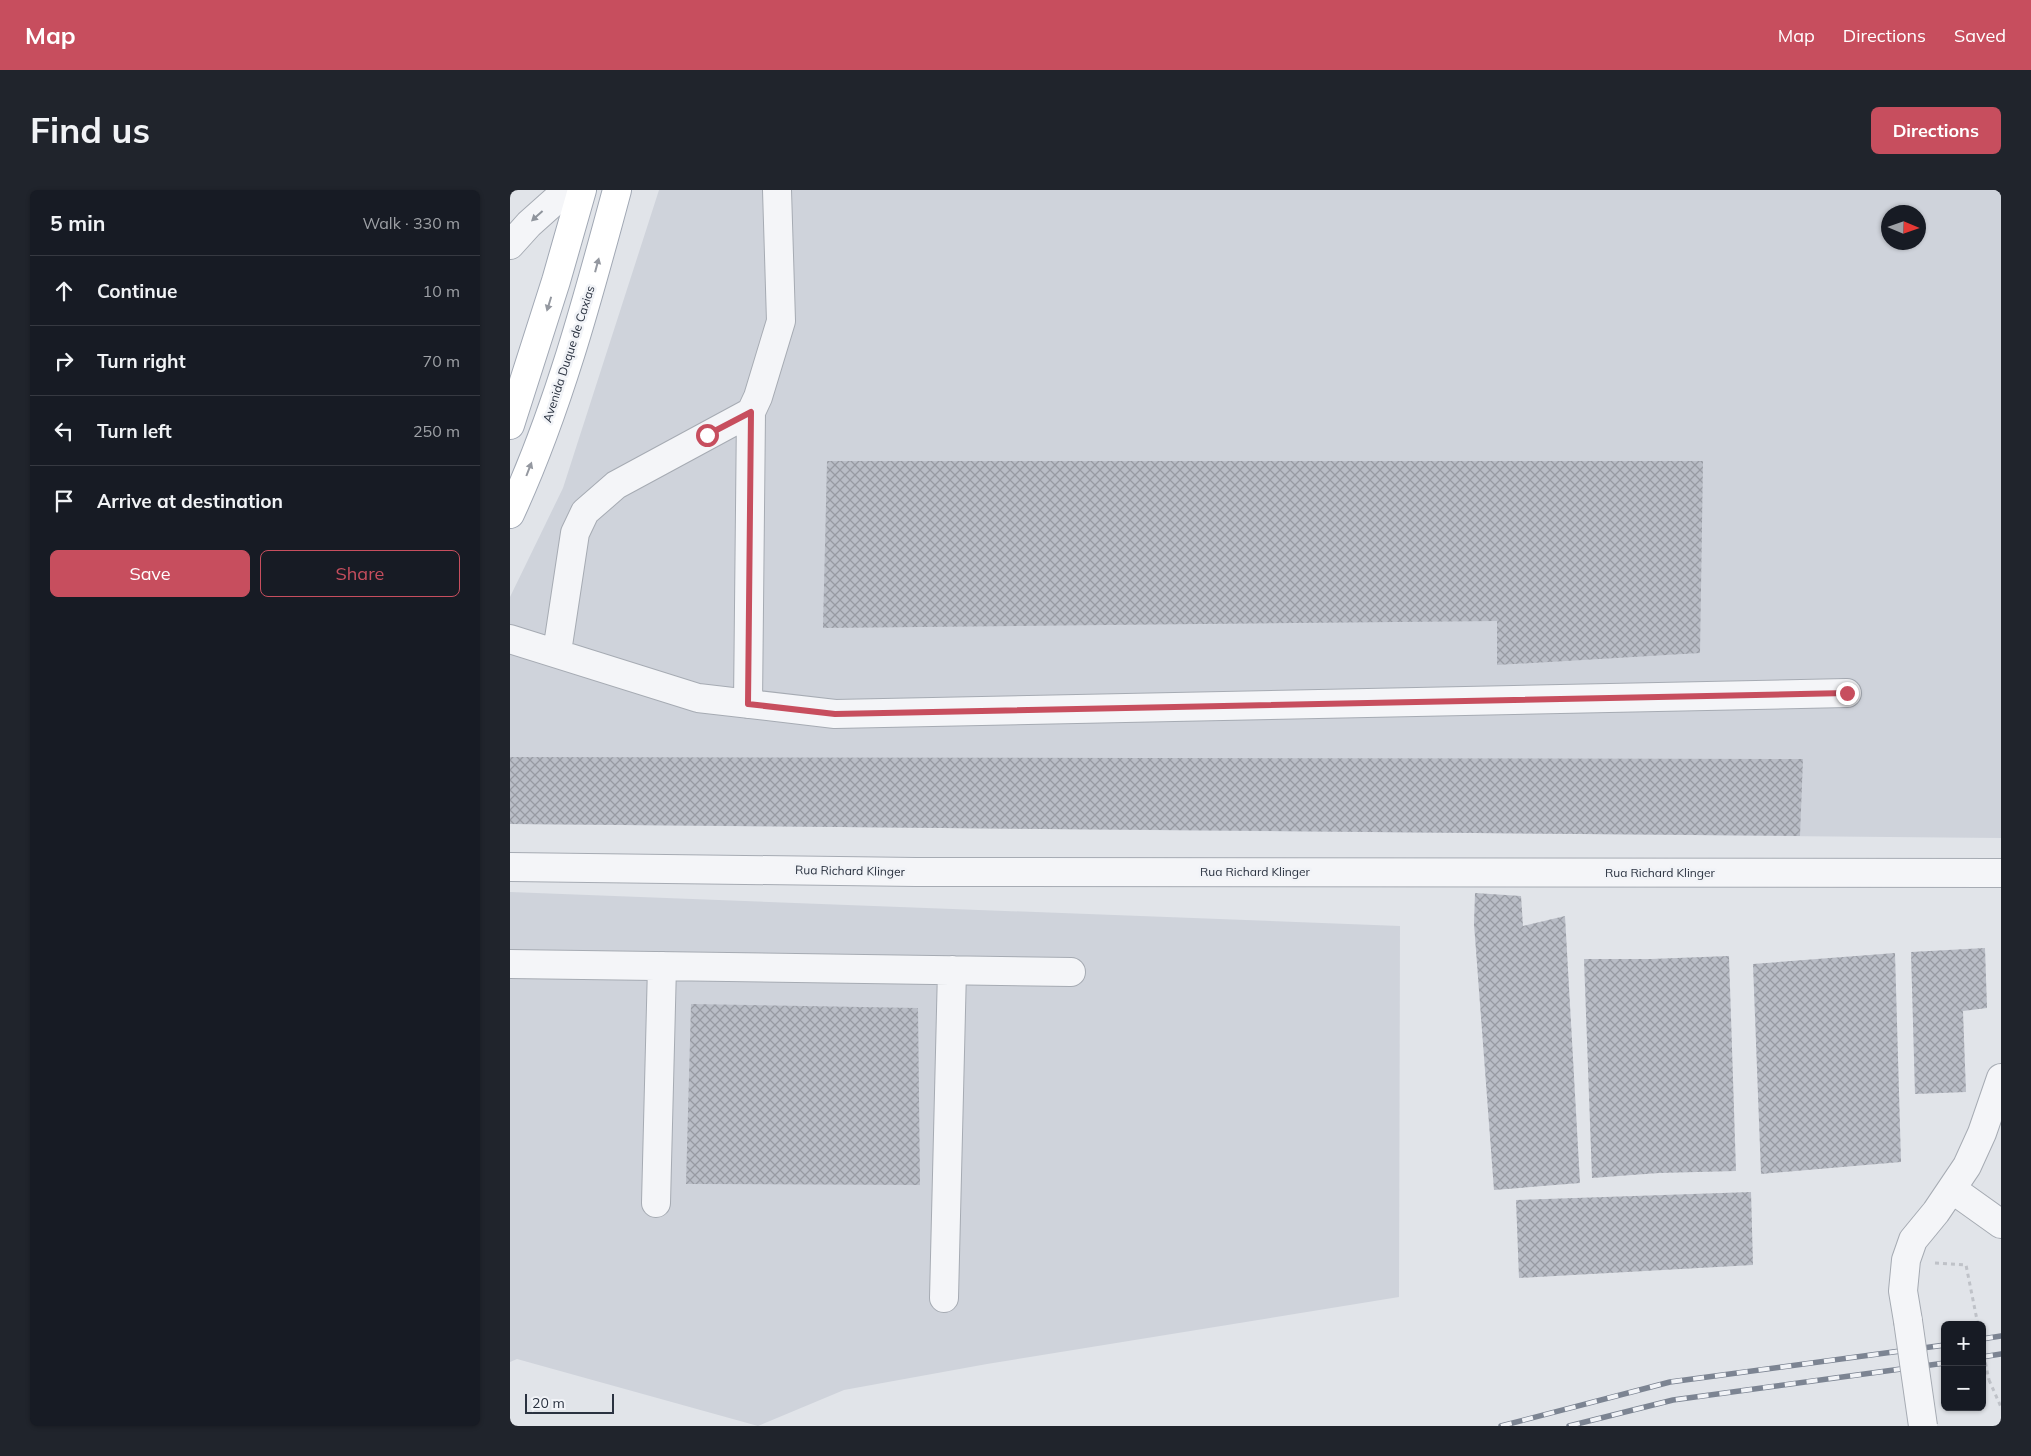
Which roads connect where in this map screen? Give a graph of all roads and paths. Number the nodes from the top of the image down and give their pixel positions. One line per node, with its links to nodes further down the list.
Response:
1 (567, 190): 5 (street, one-way to 5)
2 (582, 190): 7 (main road, one-way to 7)
3 (617, 190): 8 (main road, Avenida Duque de Caxias, one-way to 3)
4 (777, 190): 6 (street)
5 (510, 244)
6 (751, 412): 10 (street); 12 (street)
7 (512, 414)
8 (510, 514)
9 (510, 639): 10 (street)
10 (557, 652): 12 (street)
11 (1847, 693): 12 (street)
12 (748, 704)
13 (510, 867): 14 (street, Rua Richard Klinger)
14 (2001, 873)
15 (510, 964): 16 (street)
16 (662, 966): 17 (street); 21 (street)
17 (952, 970): 18 (street); 24 (street)
18 (1071, 972)
19 (2001, 1078): 20 (street)
20 (1952, 1189): 22 (street); 28 (street, bridge)
21 (656, 1203)
22 (2001, 1224)
23 (1966, 1265): 25 (path)
24 (944, 1298)
25 (1977, 1321)
26 (1986, 1366): 27 (path, bridge)
27 (2001, 1407)
28 (1923, 1426)

